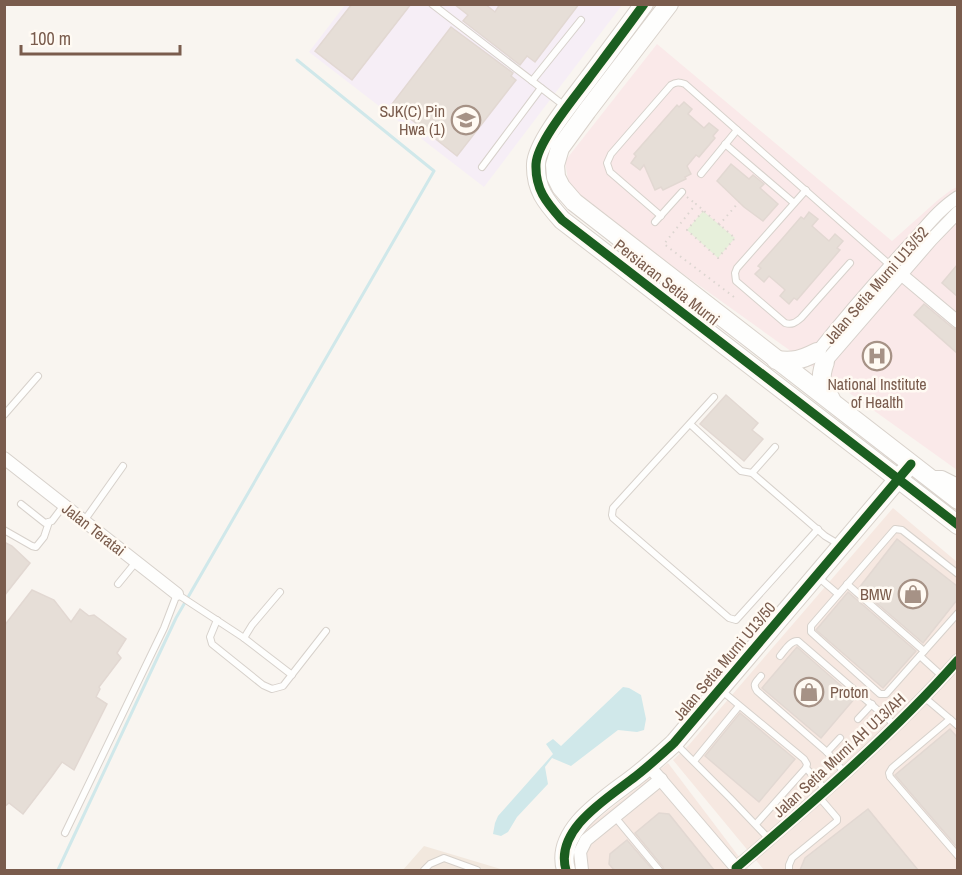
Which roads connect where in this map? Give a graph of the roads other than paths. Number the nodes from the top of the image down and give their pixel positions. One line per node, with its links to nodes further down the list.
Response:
1 (432, 4): 5 (lane)
2 (644, 4): 7 (street, Persiaran Setia Murni)
3 (669, 4): 7 (street, Persiaran Setia Murni)
4 (581, 20): 5 (lane)
5 (532, 81): 6 (lane)
6 (541, 88): 7 (lane); 10 (lane)
7 (574, 113): 24 (street, Persiaran Setia Murni); 28 (street, Persiaran Setia Murni)
8 (738, 130): 9 (lane); 12 (lane); 17 (lane)
9 (725, 144): 11 (lane); 15 (lane)
10 (482, 167)
11 (701, 174)
12 (806, 190): 15 (lane); 20 (lane)
13 (682, 192): 17 (lane)
14 (957, 196): 20 (street, Jalan Setia Murni U13/52)
15 (794, 203): 19 (lane)
16 (957, 212): 21 (street, Jalan Setia Murni U13/52)
17 (661, 216): 18 (lane)
18 (655, 222)
19 (850, 263)
20 (890, 266): 21 (street); 23 (street, Jalan Setia Murni U13/52)
21 (902, 275): 22 (street); 23 (street, Jalan Setia Murni U13/52)
22 (955, 316)
23 (821, 357): 24 (street); 26 (street, Jalan Setia Murni U13/52); 29 (street)
24 (776, 360): 26 (street, Persiaran Setia Murni)
25 (38, 376): 30 (lane)
26 (803, 380): 28 (street, Jalan Setia Murni U13/52); 29 (street, Persiaran Setia Murni)
27 (714, 397): 31 (lane)
28 (790, 397): 33 (street, Persiaran Setia Murni)
29 (834, 405): 35 (street, Persiaran Setia Murni)
30 (4, 415)
31 (690, 424): 37 (lane); 49 (lane)
32 (775, 447): 37 (lane)
33 (859, 449): 39 (street, Persiaran Setia Murni); 44 (street)
34 (4, 458): 43 (street, Jalan Teratai)
35 (911, 464): 38 (street, Persiaran Setia Murni); 39 (street, Jalan Setia Murni U13/50)
36 (123, 466): 46 (lane)
37 (752, 473): 49 (lane)
38 (928, 476): 40 (street); 41 (street, Persiaran Setia Murni)
39 (898, 480): 44 (street, Jalan Setia Murni U13/50); 45 (street, Persiaran Setia Murni)
40 (957, 485)
41 (957, 500)
42 (21, 504): 47 (lane)
43 (64, 505): 46 (street, Jalan Teratai); 47 (lane)
44 (875, 506): 45 (street); 51 (street, Jalan Setia Murni U13/50)
45 (938, 510): 48 (street, Persiaran Setia Murni)
46 (84, 520): 52 (street, Jalan Teratai)
47 (49, 522): 50 (lane)
48 (957, 525)
49 (818, 529): 51 (lane)
50 (4, 530)
51 (842, 545): 54 (street, Jalan Setia Murni U13/50)
52 (136, 562): 55 (lane); 59 (street, Jalan Teratai)
53 (956, 571): 56 (lane)
54 (816, 575): 58 (lane); 70 (street, Jalan Setia Murni U13/50)
55 (118, 584)
56 (847, 584): 58 (lane); 64 (lane)
57 (280, 592): 63 (lane)
58 (838, 594): 64 (lane)
59 (180, 597): 61 (lane); 88 (lane)
60 (957, 613): 64 (lane)
61 (217, 620): 63 (lane); 67 (lane)
62 (326, 631): 67 (lane)
63 (244, 639): 67 (lane)
64 (922, 653): 69 (lane)
65 (780, 656): 72 (lane)
66 (957, 660): 69 (street, Jalan Setia Murni AH U13/AH)
67 (292, 675)
68 (761, 676): 80 (lane)
69 (943, 677): 71 (street, Jalan Setia Murni AH U13/AH)
70 (720, 689): 73 (lane); 79 (street, Jalan Setia Murni U13/50)
71 (924, 696): 75 (lane); 76 (street, Jalan Setia Murni AH U13/AH)
72 (872, 704): 74 (lane); 76 (lane)
73 (739, 706): 81 (lane); 82 (lane)
74 (858, 719)
75 (950, 719): 77 (lane); 90 (lane)
76 (895, 725): 84 (street, Jalan Setia Murni AH U13/AH)
77 (957, 726)
78 (840, 738): 80 (lane)
79 (674, 743): 81 (lane); 83 (street, Jalan Setia Murni U13/50)
80 (827, 752): 84 (lane)
81 (694, 762): 87 (lane)
82 (807, 768): 85 (lane); 87 (lane)
83 (655, 772): 86 (street); 91 (street); 94 (street, Jalan Setia Murni U13/50)
84 (844, 772): 85 (street, Jalan Setia Murni AH U13/AH)
85 (822, 793): 89 (street, Jalan Setia Murni AH U13/AH); 97 (lane)
86 (615, 817): 95 (street); 96 (lane)
87 (756, 824): 89 (lane)
88 (65, 833)
89 (769, 839): 91 (street, Jalan Setia Murni AH U13/AH)
90 (957, 856)
91 (737, 869)
92 (424, 870): 93 (lane)
93 (477, 870)
94 (566, 870)
95 (582, 870)
96 (658, 870)
97 (789, 870)

